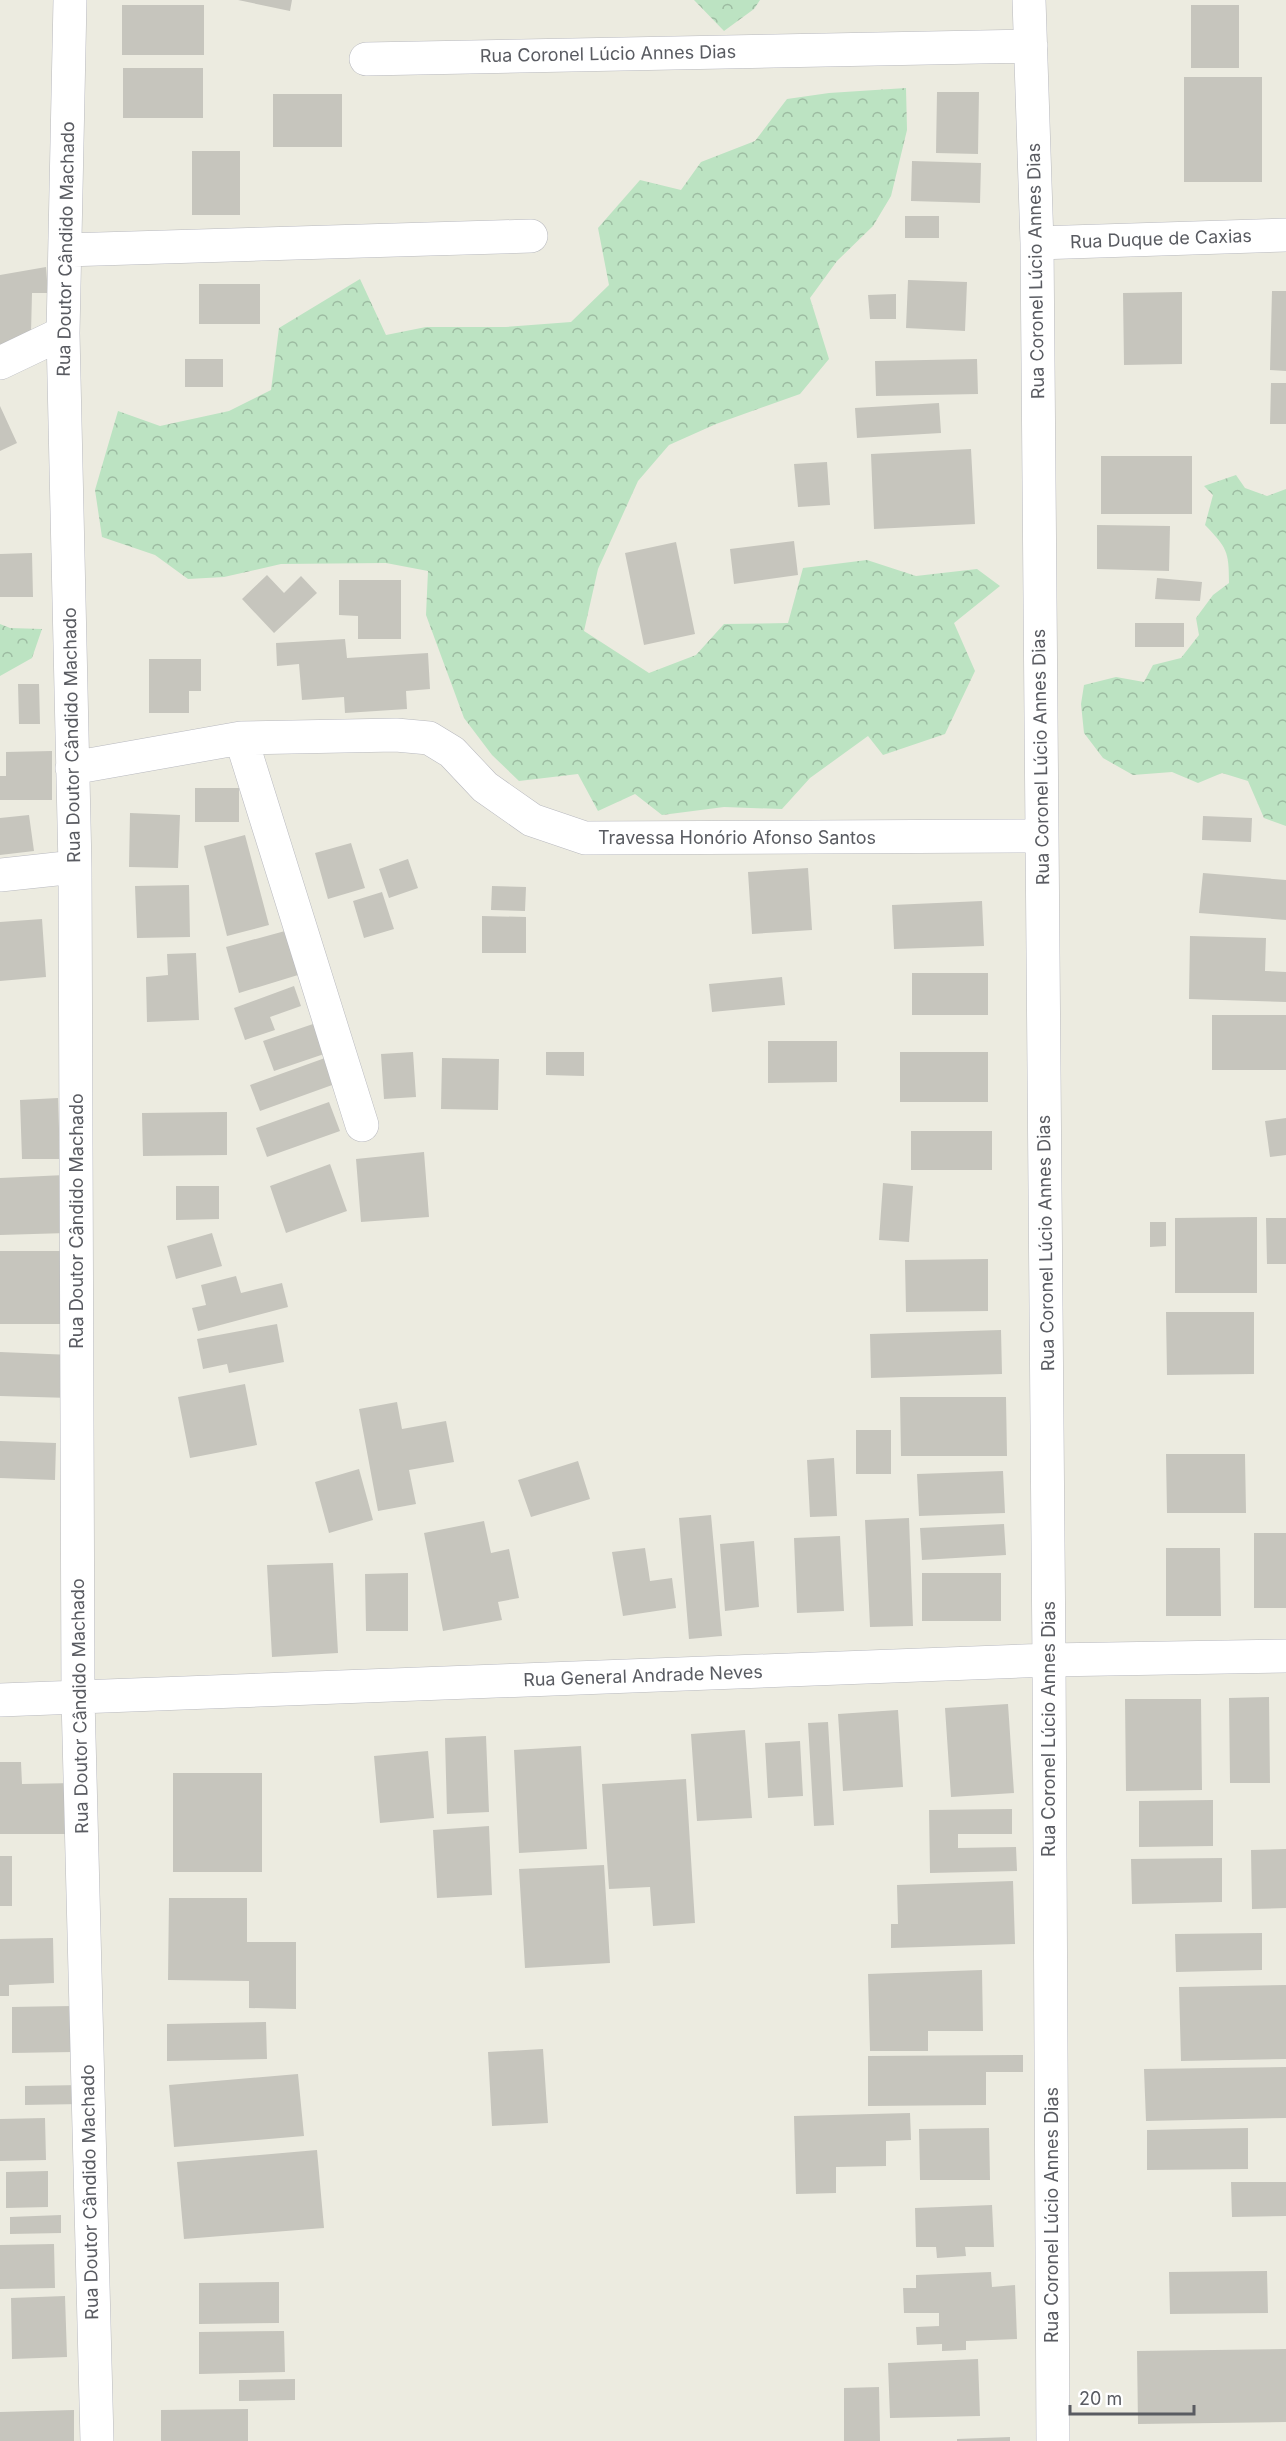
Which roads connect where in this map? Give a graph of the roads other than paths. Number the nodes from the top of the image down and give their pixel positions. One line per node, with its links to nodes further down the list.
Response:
1 (70, 0): 8 (street, Rua Doutor Cândido Machado)
2 (1029, 0): 3 (street, Rua Coronel Lúcio Annes Dias)
3 (1030, 46): 4 (street, Rua Coronel Lúcio Annes Dias); 7 (street, Rua Coronel Lúcio Annes Dias)
4 (366, 59)
5 (1286, 235): 7 (street, Rua Duque de Caxias)
6 (531, 236): 8 (street)
7 (1037, 243): 13 (street, Rua Coronel Lúcio Annes Dias)
8 (65, 250): 9 (street, Rua Doutor Cândido Machado)
9 (63, 333): 10 (street); 12 (street, Rua Doutor Cândido Machado)
10 (0, 363)
11 (241, 738): 12 (street, Travessa Honório Afonso Santos); 13 (street, Travessa Honório Afonso Santos); 16 (street)
12 (72, 768): 14 (street, Rua Doutor Cândido Machado)
13 (1042, 836): 18 (street, Rua Coronel Lúcio Annes Dias)
14 (75, 867): 15 (street); 19 (street, Rua Doutor Cândido Machado)
15 (0, 875)
16 (362, 1125)
17 (1286, 1656): 18 (street, Rua General Andrade Neves)
18 (1049, 1660): 19 (street, Rua General Andrade Neves); 22 (street, Rua Coronel Lúcio Annes Dias)
19 (78, 1698): 20 (street, Rua General Andrade Neves); 21 (street, Rua Doutor Cândido Machado)
20 (0, 1700)
21 (97, 2441)
22 (1053, 2441)

